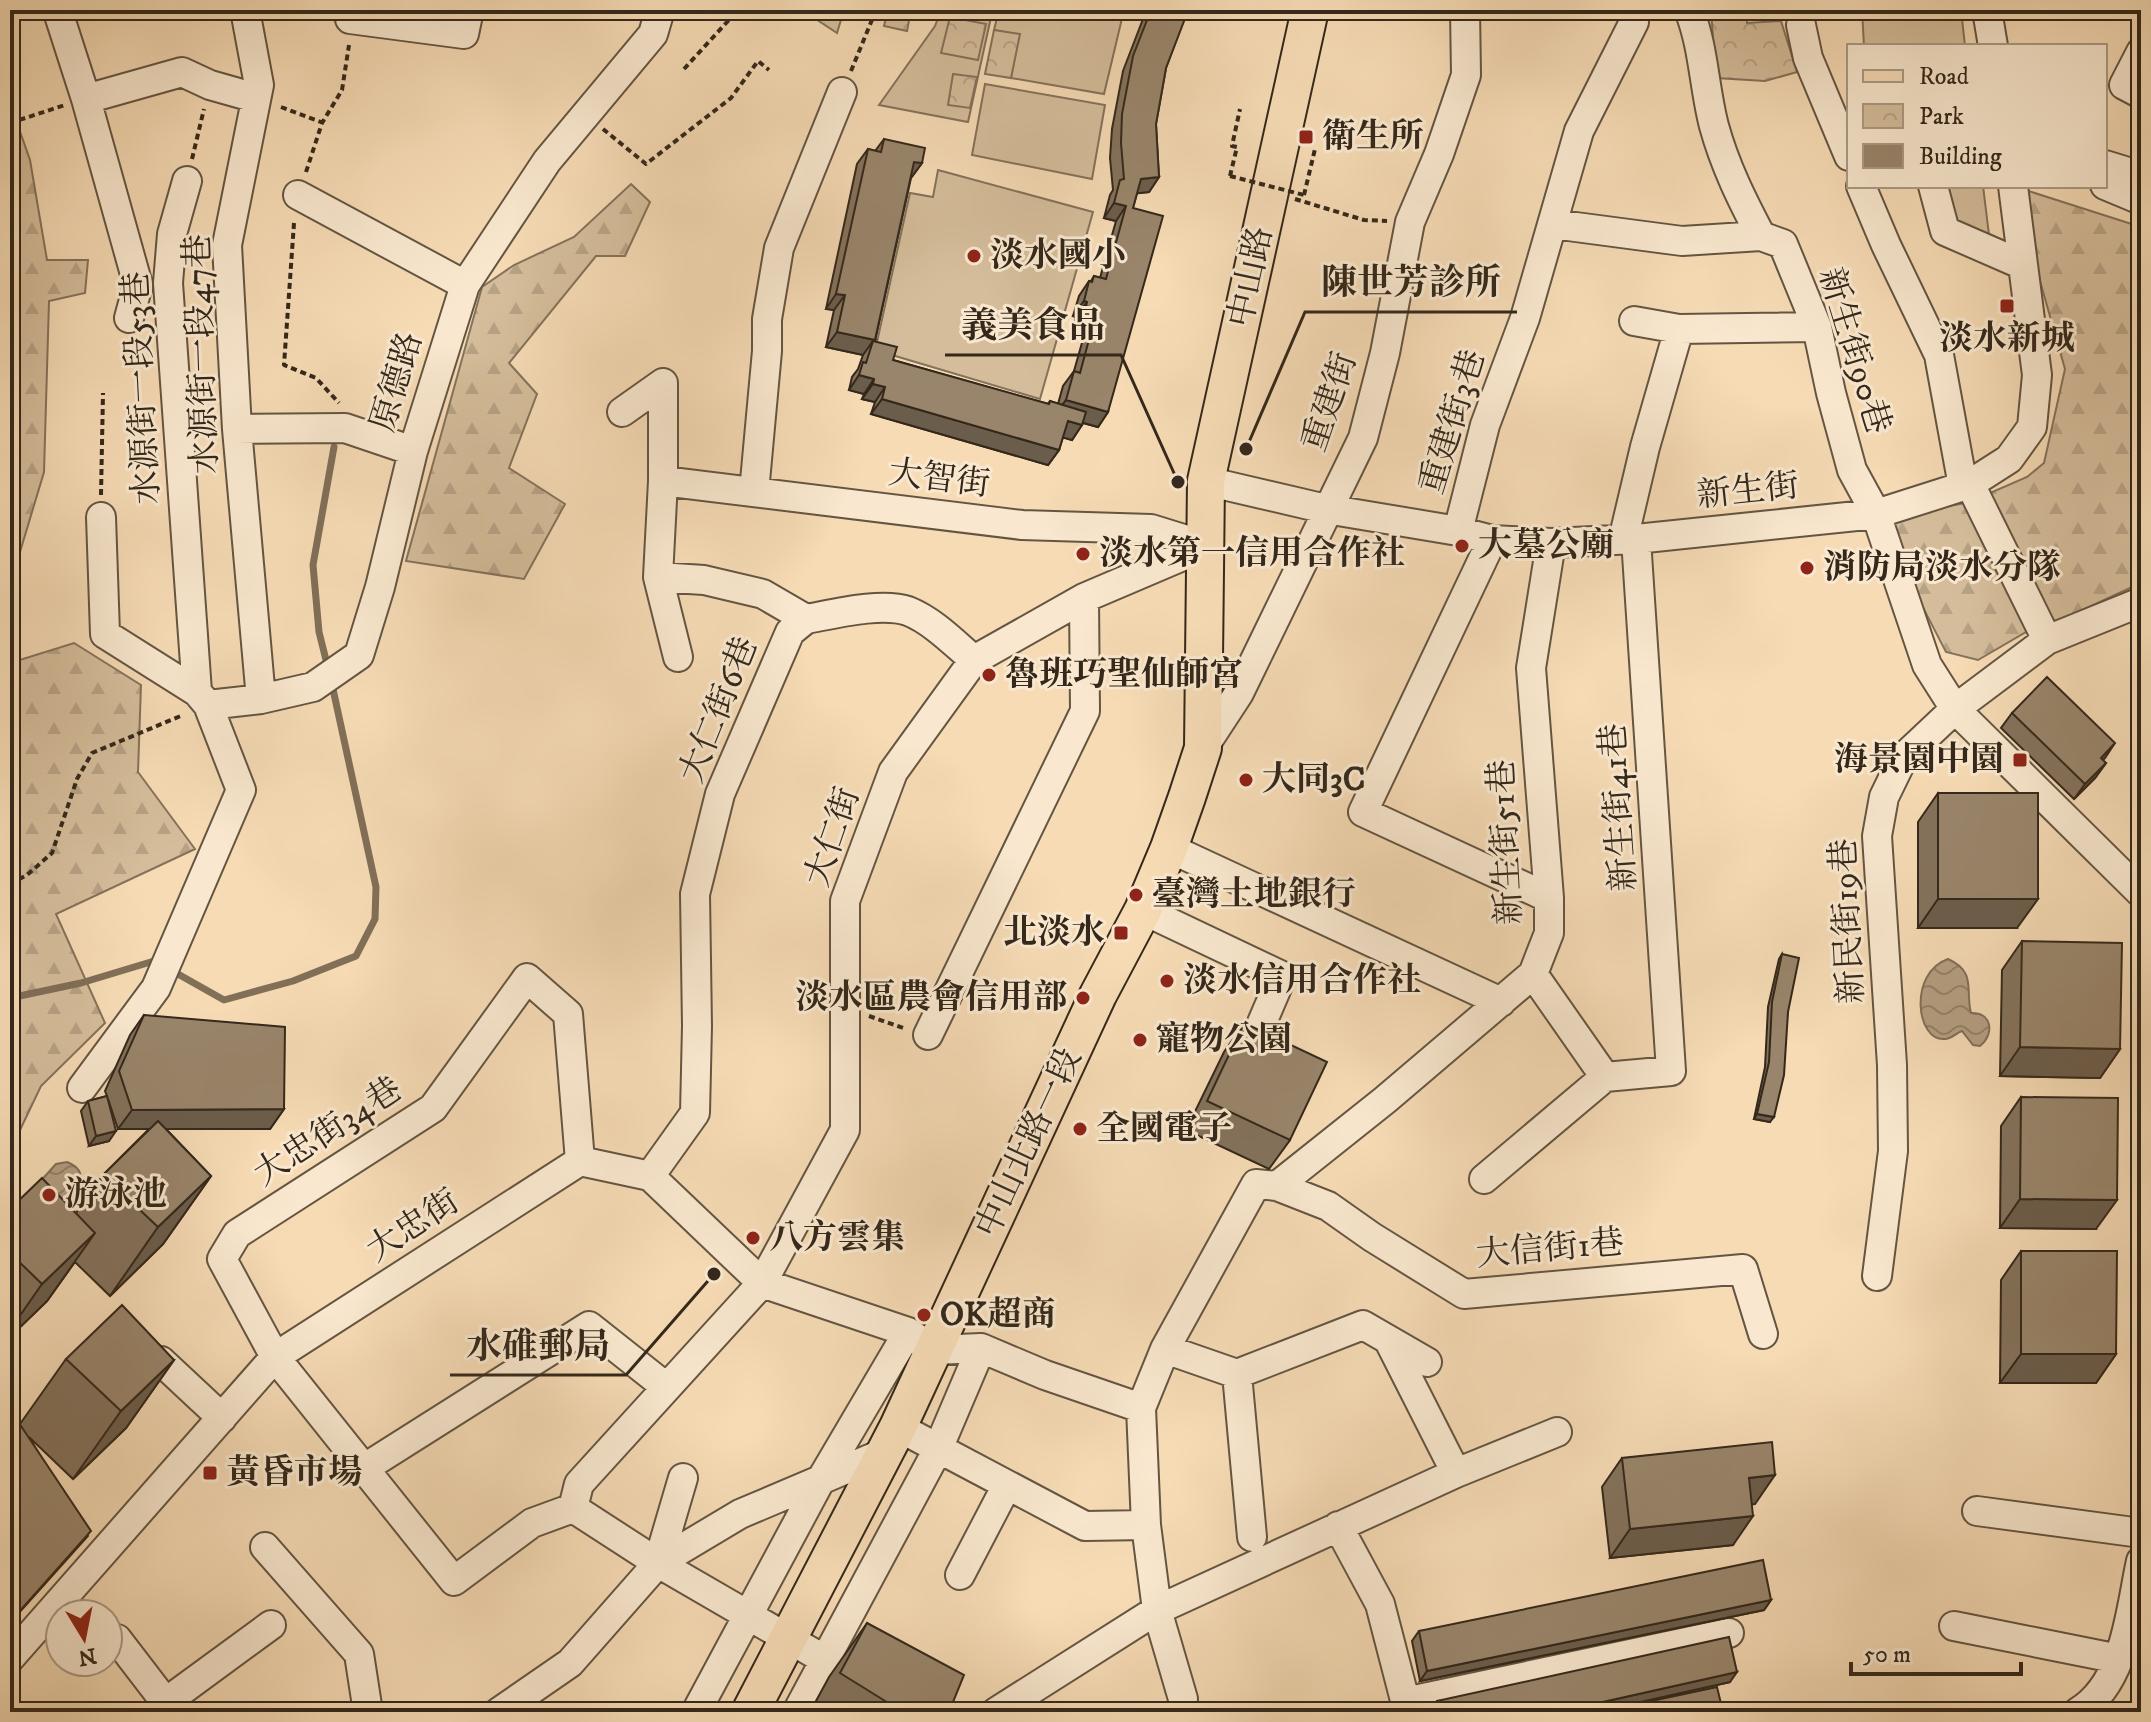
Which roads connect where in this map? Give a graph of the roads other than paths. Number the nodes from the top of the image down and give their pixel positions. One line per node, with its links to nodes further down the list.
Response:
1 (245, 10): 16 (street, 水源街一段47巷)
2 (660, 10): 32 (street, 原德路)
3 (1310, 10): 41 (main road, 中山路)
4 (1465, 10): 44 (street, 重建街)
5 (1689, 10): 28 (street)
6 (1987, 10): 12 (street)
7 (59, 15): 17 (street)
8 (350, 19): 9 (street)
9 (466, 22)
10 (1634, 22): 27 (street, 重建街3巷)
11 (1801, 25): 18 (street)
12 (1993, 44)
13 (2141, 52): 15 (street)
14 (842, 92): 43 (street)
15 (2141, 94)
16 (256, 98): 17 (street); 38 (street, 水源街一段47巷)
17 (86, 99): 31 (street)
18 (1847, 151)
19 (2107, 166): 20 (street)
20 (2140, 179): 22 (street)
21 (187, 181): 30 (street, 水源街一段53巷)
22 (2107, 185)
23 (1862, 188): 42 (street)
24 (1934, 188): 29 (street)
25 (2013, 188): 29 (street, 新生街)
26 (298, 195): 32 (street)
27 (1553, 224): 28 (street); 47 (street, 重建街3巷)
28 (1761, 236): 35 (street, 新生街90巷)
29 (2023, 265): 42 (street, 新生街)
30 (168, 283): 31 (street); 59 (street, 水源街一段53巷)
31 (138, 285): 33 (street)
32 (465, 285): 39 (street, 原德路)
33 (129, 318)
34 (1634, 321): 36 (street)
35 (1817, 327): 36 (street); 45 (street, 新生街90巷)
36 (1679, 329): 48 (street, 新生街41巷)
37 (622, 412): 40 (street)
38 (237, 429): 39 (street); 60 (street, 水源街一段47巷)
39 (413, 451): 60 (street, 原德路)
40 (663, 481): 43 (street, 大智街); 52 (street)
41 (1206, 481): 44 (street, 新生街); 51 (main road, 中山路)
42 (1966, 485): 45 (street, 新生街); 56 (street)
43 (754, 492): 51 (street, 大智街)
44 (1326, 509): 47 (street, 新生街); 62 (street, 重建街)
45 (1876, 514): 48 (street, 新生街); 61 (street, 新生街90巷)
46 (101, 517): 59 (street)
47 (1458, 531): 49 (street, 新生街)
48 (1630, 539): 50 (street, 新生街); 71 (street, 新生街41巷)
49 (1492, 540): 50 (street, 新生街); 65 (street)
50 (1551, 543): 65 (street, 新生街51巷)
51 (1206, 546): 53 (street, 大仁街); 62 (main road, 中山北路一段)
52 (658, 577): 55 (street, 大仁街6巷); 57 (street, 大仁街6巷)
53 (1084, 598): 58 (street, 大仁街); 70 (street)
54 (2141, 602): 56 (street, 新民街19巷)
55 (806, 619): 58 (street); 74 (street, 大仁街6巷)
56 (2047, 640): 61 (street, 新民街19巷)
57 (678, 657)
58 (974, 660): 78 (street, 大仁街)
59 (202, 698): 60 (street, 原德路); 72 (street, 水源街一段53巷)
60 (261, 699)
61 (1955, 709): 64 (street, 新生街90巷); 77 (street, 新民街19巷)
62 (1203, 748): 63 (main road, 中山北路一段)
63 (1169, 848): 66 (main road, 中山北路一段); 68 (street)
64 (2141, 893)
65 (1549, 898): 67 (street, 新生街51巷)
66 (1143, 910): 69 (street); 80 (main road, 中山北路一段)
67 (1533, 974): 68 (street, 新生街51巷); 71 (street)
68 (1501, 1002): 76 (street, 新生街51巷)
69 (1258, 1032)
70 (928, 1035)
71 (1605, 1077): 75 (street)
72 (82, 1088)
73 (580, 1161): 74 (street); 84 (street, 大忠街); 84 (street, 大忠街34巷)
74 (650, 1176): 78 (street)
75 (1484, 1179)
76 (1267, 1185): 79 (street, 大信街1巷); 83 (street)
77 (1877, 1276)
78 (762, 1283): 80 (street); 88 (street, 大仁街)
79 (1763, 1334)
80 (921, 1341): 82 (street); 92 (main road, 中山北路一段); 97 (street)
81 (1389, 1341): 86 (street); 87 (street); 95 (street)
82 (981, 1348): 89 (street); 93 (street)
83 (1165, 1349): 87 (street); 89 (street)
84 (275, 1357): 90 (street, 大忠街); 94 (street)
85 (161, 1361): 90 (street)
86 (1427, 1362)
87 (1237, 1374): 104 (street)
88 (666, 1387): 94 (street); 99 (street, 大仁街)
89 (1141, 1408): 101 (street)
90 (222, 1418): 116 (street, 大忠街)
91 (1557, 1432): 95 (street)
92 (891, 1440): 93 (street); 97 (street); 114 (main road, 中山北路一段)
93 (938, 1449): 98 (street); 118 (street)
94 (363, 1469): 99 (street)
95 (1456, 1473): 102 (street)
96 (683, 1478): 107 (street)
97 (819, 1483): 107 (street); 110 (street)
98 (1007, 1485): 101 (street); 108 (street)
99 (573, 1508): 107 (street)
100 (1977, 1511): 103 (street)
101 (1146, 1525): 109 (street)
102 (1338, 1526): 109 (street); 122 (street)
103 (2141, 1533)
104 (1252, 1537)
105 (265, 1547): 123 (street)
106 (2141, 1561): 117 (street)
107 (658, 1563): 110 (street); 124 (street)
108 (960, 1575)
109 (1157, 1610): 120 (street); 128 (street)
110 (748, 1616): 114 (street); 125 (street)
111 (271, 1625): 121 (street)
112 (1954, 1626): 117 (street)
113 (1729, 1633): 122 (street)
114 (789, 1641): 118 (street); 126 (main road, 中山北路一段)
115 (124, 1648): 121 (street)
116 (10, 1658)
117 (2119, 1659): 129 (street)
118 (825, 1660): 119 (street); 127 (street)
119 (866, 1682)
120 (1183, 1699)
121 (169, 1707)
122 (1406, 1707)
123 (368, 1712)
124 (499, 1712)
125 (696, 1712)
126 (750, 1712)
127 (797, 1712)
128 (996, 1712)
129 (2078, 1712)

